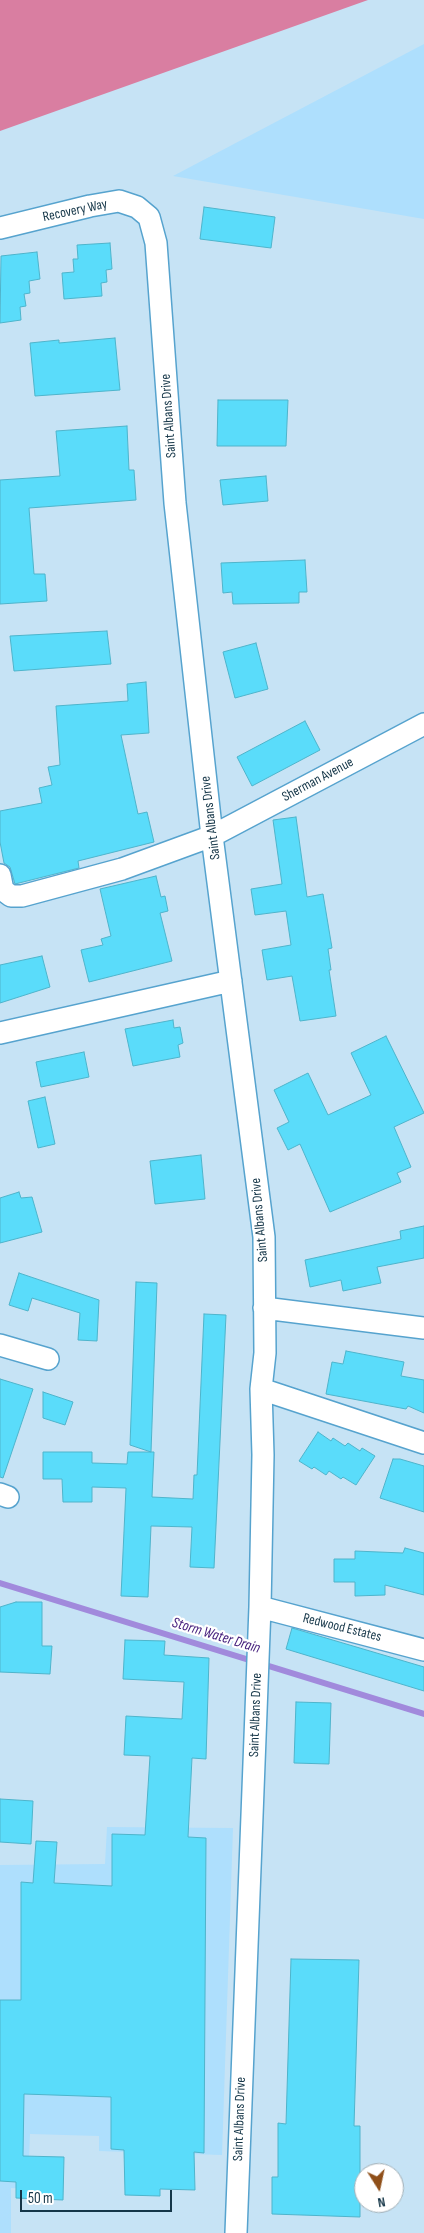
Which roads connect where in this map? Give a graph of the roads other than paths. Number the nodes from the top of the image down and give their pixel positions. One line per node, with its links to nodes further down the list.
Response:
1 (0, 228): 2 (street, Recovery Way)
2 (156, 243): 4 (street, Saint Albans Drive)
3 (424, 724): 4 (street, Sherman Avenue)
4 (212, 836): 5 (street, Sherman Avenue); 6 (street, Saint Albans Drive)
5 (0, 875)
6 (231, 981): 7 (street); 8 (street, Saint Albans Drive)
7 (0, 1034)
8 (264, 1308): 9 (street); 12 (street, Saint Albans Drive)
9 (424, 1328)
10 (0, 1345): 11 (street)
11 (48, 1359)
12 (261, 1389): 13 (street); 14 (street, Saint Albans Drive)
13 (424, 1443)
14 (260, 1607): 15 (street, Redwood Estates); 16 (street, Saint Albans Drive)
15 (424, 1650)
16 (236, 2233)

